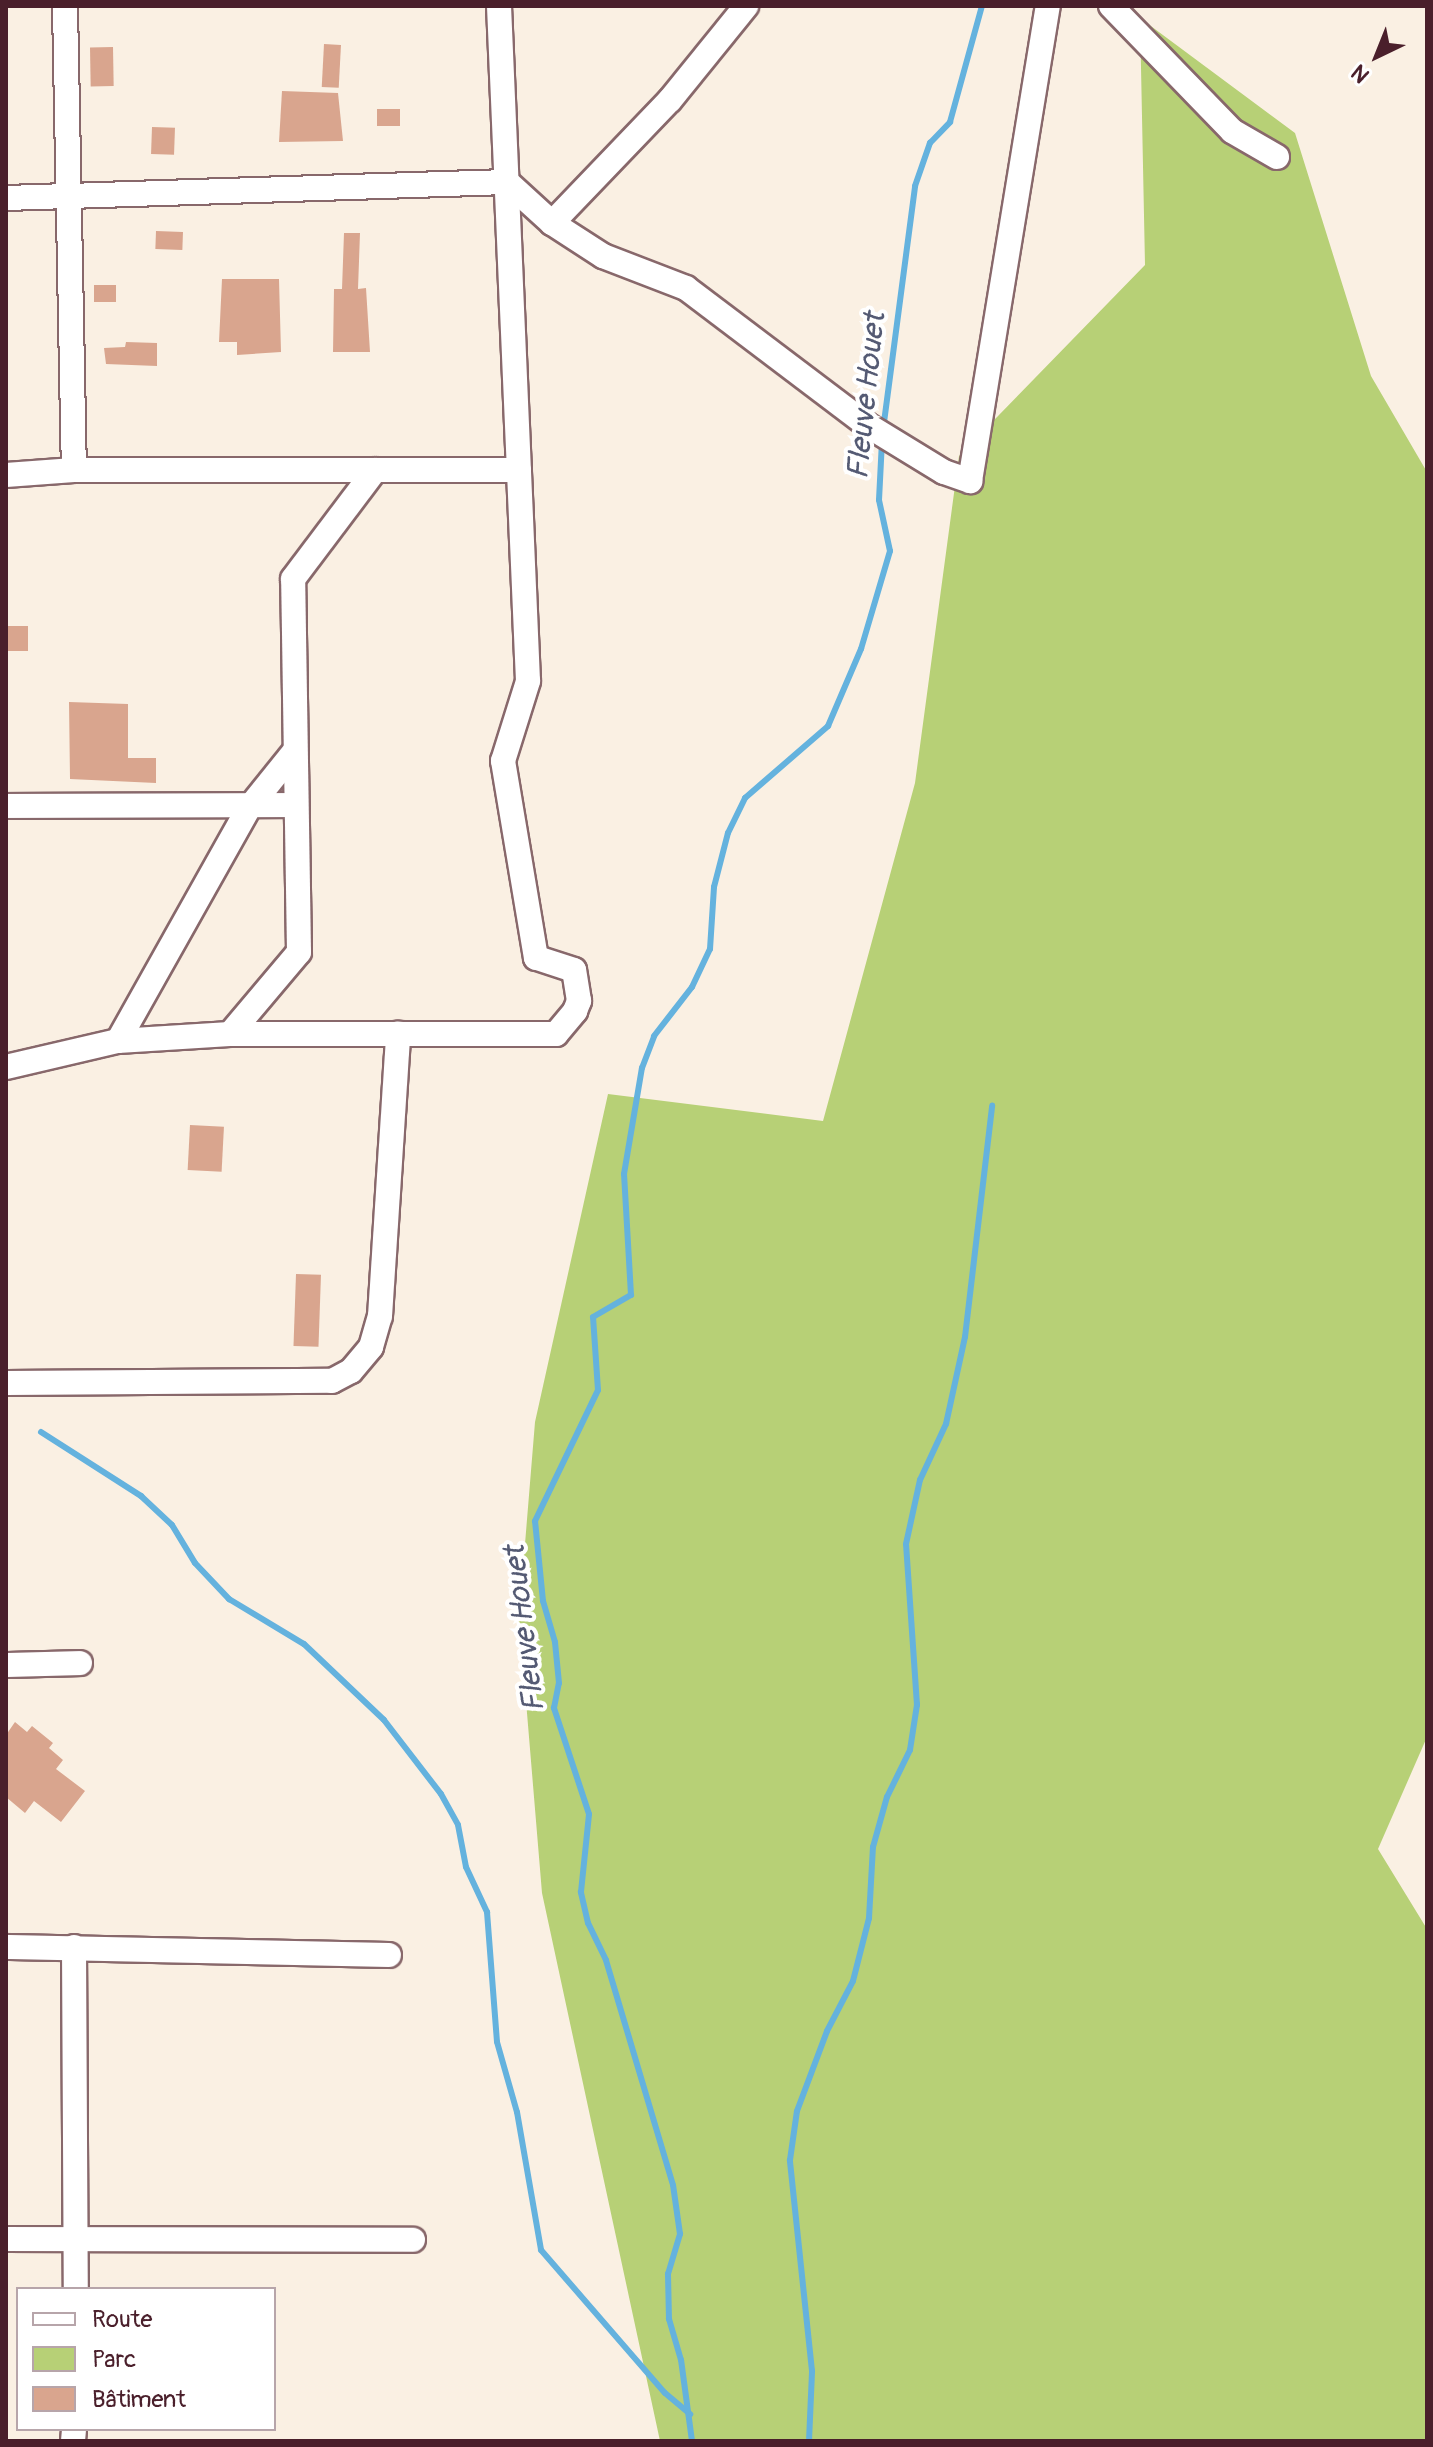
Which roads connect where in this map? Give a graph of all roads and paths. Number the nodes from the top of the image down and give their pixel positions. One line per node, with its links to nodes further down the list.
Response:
1 (65, 6): 8 (street)
2 (499, 6): 7 (street)
3 (746, 6): 10 (street)
4 (1048, 6): 10 (street)
5 (1111, 6): 6 (street)
6 (1277, 157)
7 (507, 182): 8 (street); 10 (street); 13 (street)
8 (66, 195): 9 (street); 11 (street)
9 (6, 198)
10 (552, 223)
11 (74, 470): 12 (street); 14 (street)
12 (375, 470): 13 (street); 15 (street)
13 (519, 470): 20 (street)
14 (9, 479)
15 (294, 752): 16 (street); 18 (street)
16 (296, 805): 18 (street); 19 (street)
17 (6, 806): 18 (street)
18 (249, 808): 21 (street)
19 (230, 1034): 20 (street); 21 (street)
20 (398, 1034): 23 (street)
21 (118, 1041): 22 (street)
22 (6, 1066)
23 (6, 1383)
24 (80, 1663): 25 (street)
25 (6, 1665)
26 (6, 1947): 27 (street)
27 (74, 1947): 28 (street); 30 (street)
28 (389, 1955)
29 (6, 2239): 30 (street)
30 (77, 2239): 31 (street); 32 (street)
31 (413, 2240)
32 (76, 2287)

